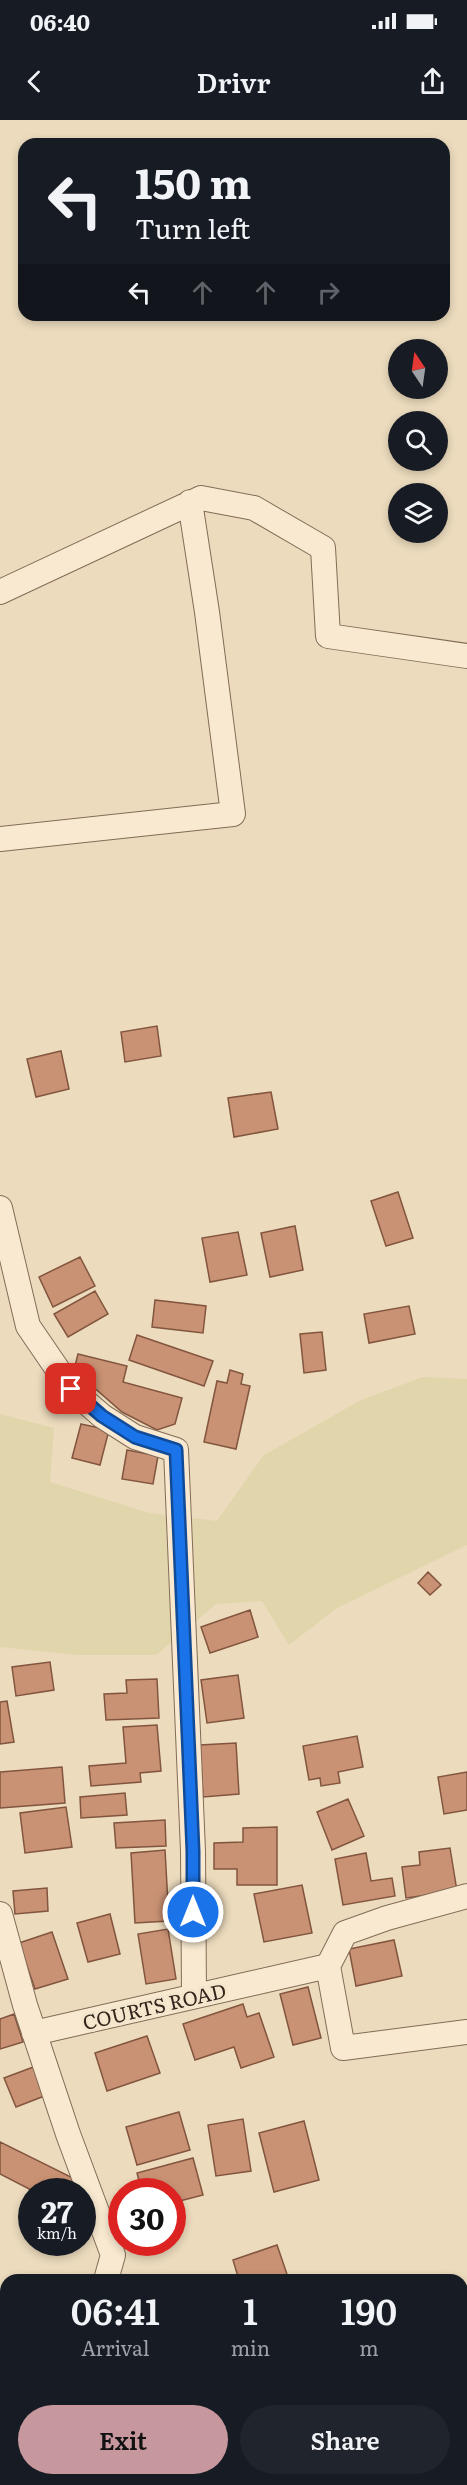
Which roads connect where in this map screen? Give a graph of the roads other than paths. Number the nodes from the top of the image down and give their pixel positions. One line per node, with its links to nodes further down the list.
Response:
1 (190, 502): 2 (street); 3 (street); 4 (street)
2 (0, 592)
3 (467, 656)
4 (0, 839)
5 (0, 1208): 9 (street)
6 (467, 1896): 8 (street)
7 (0, 1914): 10 (street)
8 (328, 1966): 9 (street, COURTS ROAD); 11 (street)
9 (194, 1995): 10 (street, COURTS ROAD)
10 (34, 2032): 12 (street)
11 (467, 2032)
12 (108, 2274)

